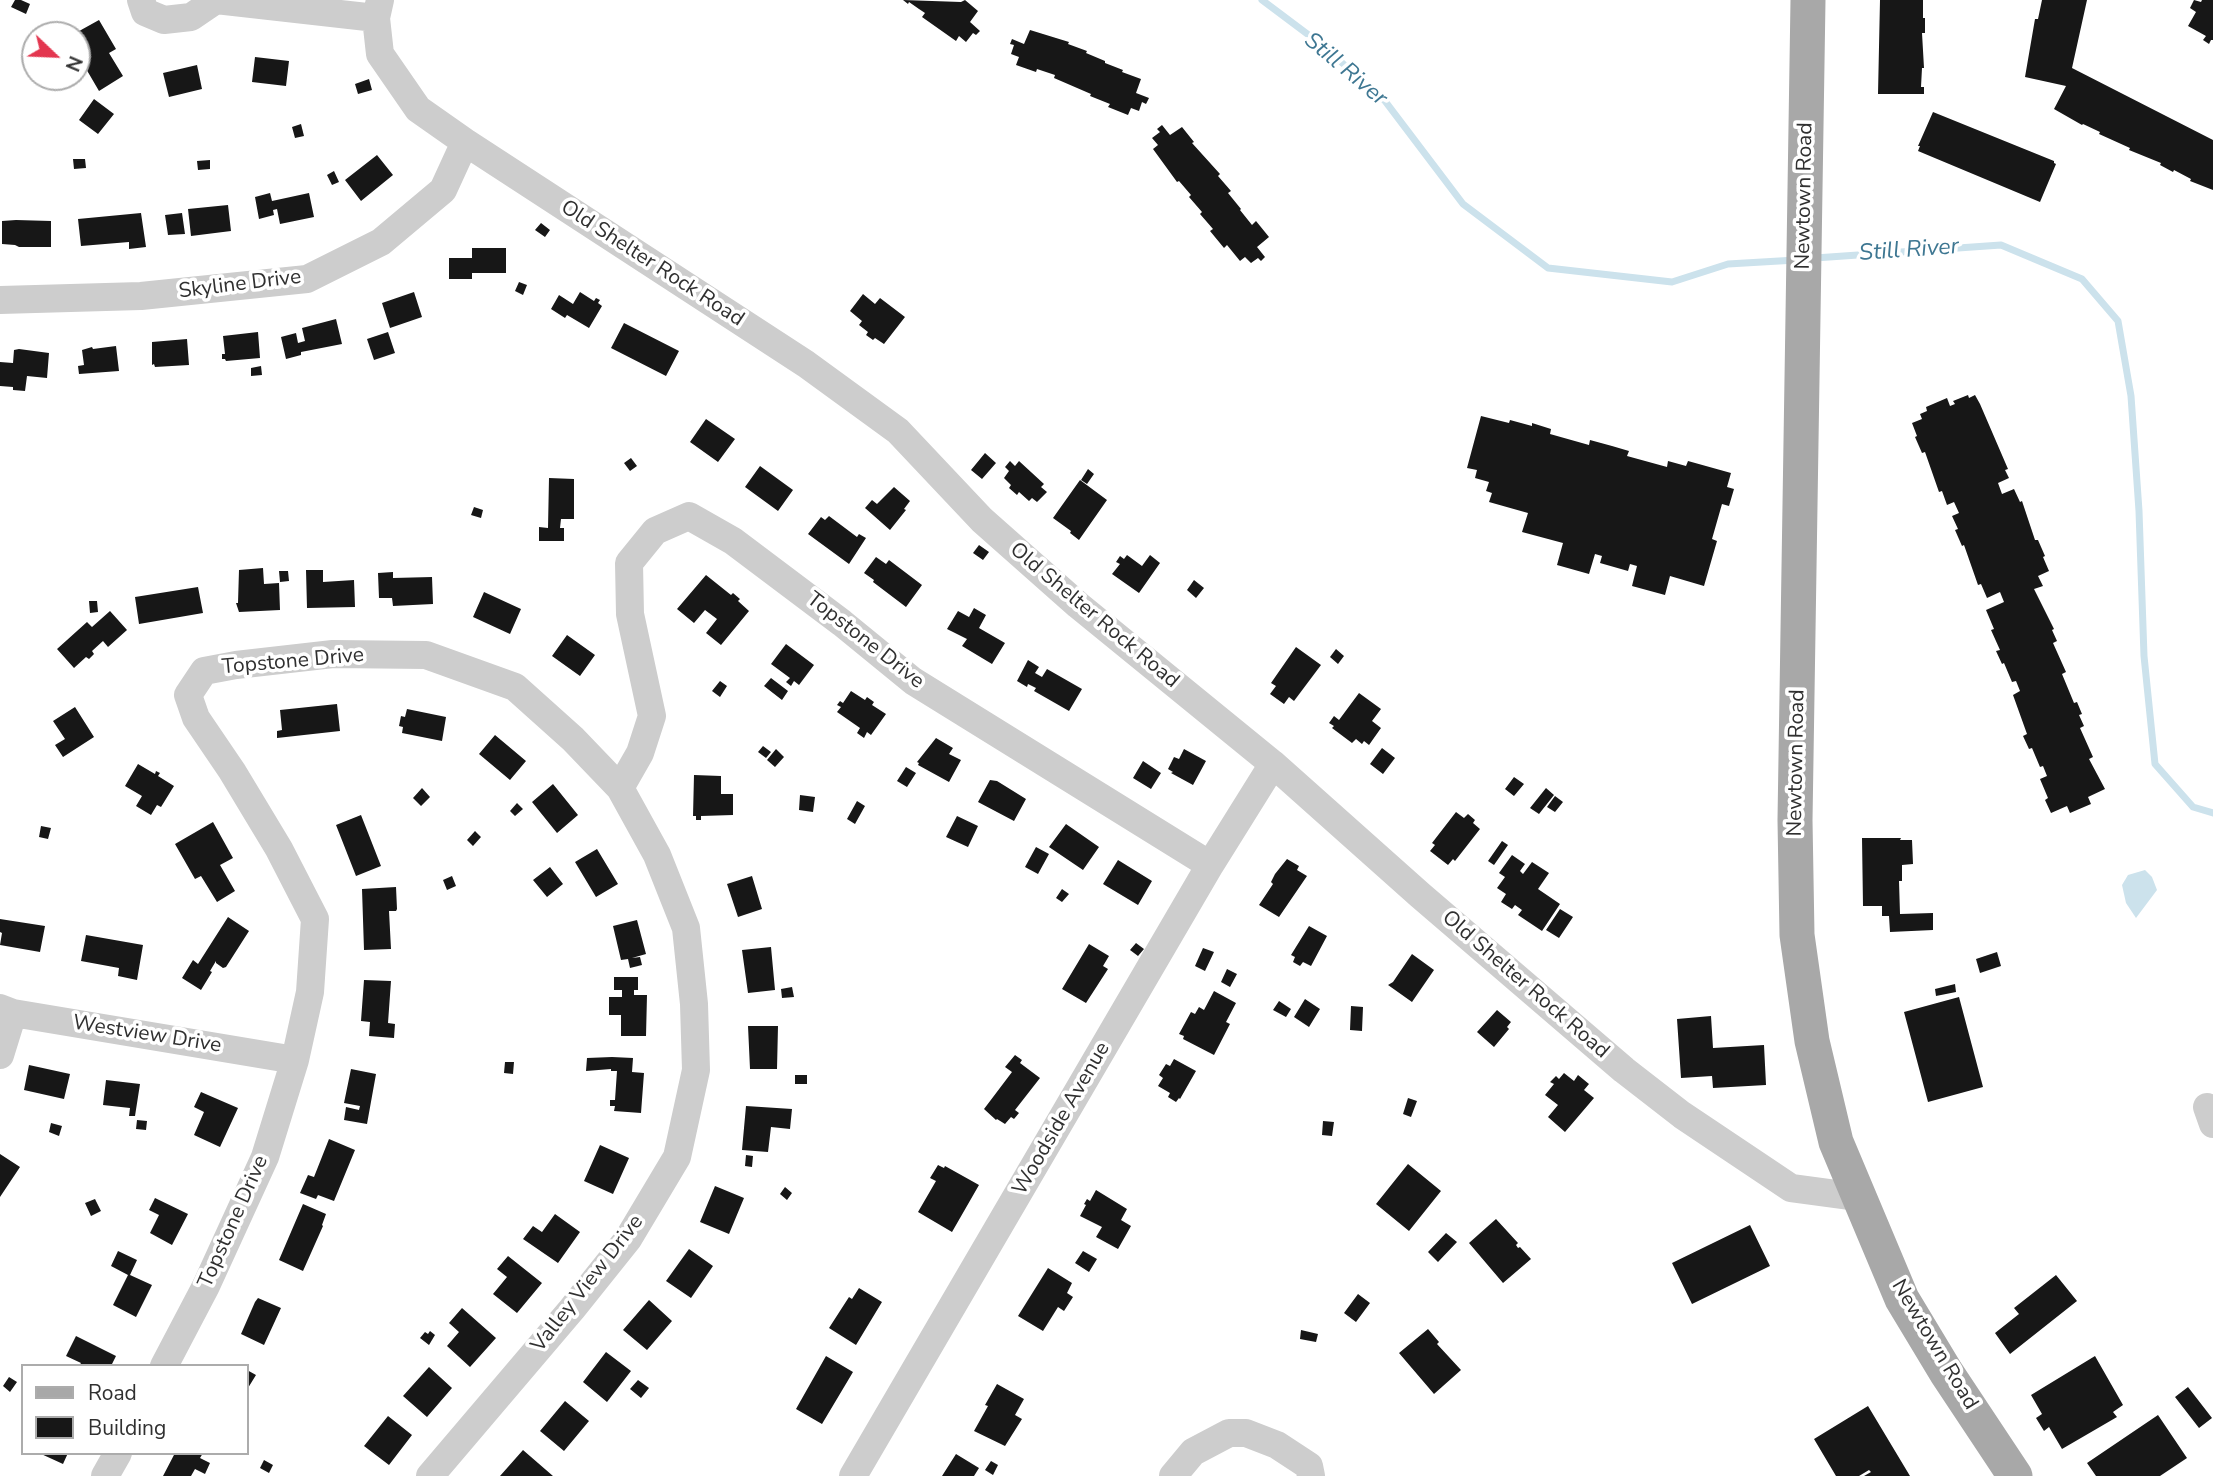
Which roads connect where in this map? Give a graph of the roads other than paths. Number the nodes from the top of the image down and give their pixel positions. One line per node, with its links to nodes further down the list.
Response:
1 (141, 0): 2 (street)
2 (216, 0): 4 (street)
3 (1808, 0): 13 (main road, Newtown Road)
4 (378, 9): 5 (street, Old Shelter Rock Road)
5 (465, 142): 6 (street, Skyline Drive); 7 (street, Old Shelter Rock Road)
6 (0, 300)
7 (1273, 764): 9 (street, Woodside Avenue); 13 (street, Old Shelter Rock Road)
8 (620, 788): 9 (street, Topstone Drive); 12 (street, Topstone Drive); 17 (street, Valley View Drive)
9 (1210, 865): 18 (street, Woodside Avenue)
10 (6, 1011): 11 (street); 12 (street, Westview Drive)
11 (0, 1055)
12 (295, 1060): 14 (street, Topstone Drive)
13 (1858, 1197): 21 (main road, Newtown Road)
14 (165, 1364)
15 (117, 1455): 16 (street)
16 (106, 1476)
17 (430, 1476)
18 (853, 1476)
19 (1173, 1476): 20 (street)
20 (1311, 1476)
21 (2015, 1476)

